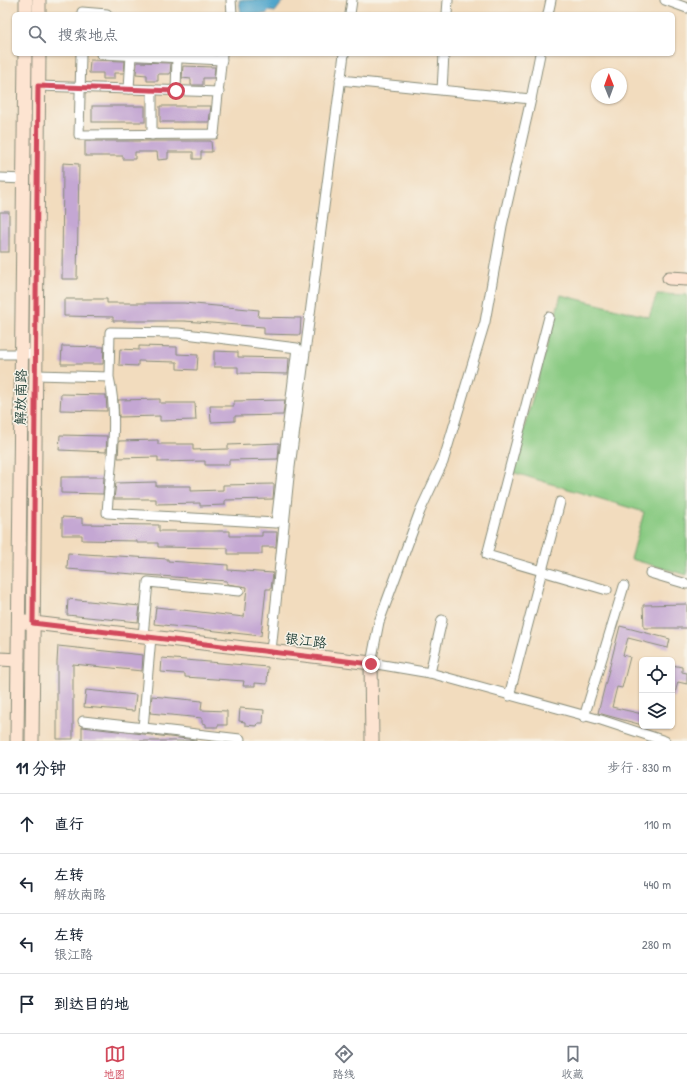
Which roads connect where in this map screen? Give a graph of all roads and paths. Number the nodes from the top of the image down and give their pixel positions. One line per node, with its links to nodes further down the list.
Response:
1 (26, 0): 9 (main road)
2 (39, 0): 10 (main road)
3 (230, 0): 11 (street)
4 (352, 0): 12 (street)
5 (448, 0): 13 (street)
6 (551, 0): 14 (street)
7 (666, 0): 8 (street)
8 (687, 8)
9 (26, 12)
10 (39, 12)
11 (232, 12)
12 (350, 12)
13 (447, 12)
14 (548, 12)
15 (25, 56): 36 (main road, 解放南路)
16 (38, 56): 26 (main road, 解放南路)
17 (82, 56): 27 (street)
18 (131, 56): 28 (street)
19 (146, 56): 24 (street)
20 (344, 56): 25 (street)
21 (444, 56): 30 (street)
22 (540, 56): 33 (street)
23 (222, 57): 24 (street); 32 (street)
24 (177, 58): 31 (street)
25 (340, 80): 30 (street); 56 (street)
26 (38, 86): 27 (street); 42 (main road, 解放南路)
27 (80, 88): 28 (street); 34 (street)
28 (130, 89): 29 (street)
29 (152, 90): 31 (street); 34 (street)
30 (442, 90): 33 (street)
31 (176, 91): 32 (street)
32 (218, 92): 34 (street)
33 (530, 99): 59 (street)
34 (152, 135)
35 (0, 178): 36 (street)
36 (24, 179): 41 (main road, 解放南路)
37 (669, 278): 38 (main road)
38 (687, 279)
39 (549, 317): 46 (street)
40 (0, 354): 41 (street)
41 (23, 354): 42 (street); 53 (main road, 解放南路)
42 (36, 354): 43 (main road, 解放南路)
43 (36, 375): 44 (street); 54 (main road, 解放南路)
44 (109, 377): 44 (street)
45 (560, 502): 46 (street)
46 (542, 571): 50 (street); 61 (street)
47 (650, 573): 48 (street)
48 (687, 584)
49 (624, 586): 62 (street)
50 (607, 590)
51 (239, 591): 55 (street)
52 (442, 620): 60 (street)
53 (19, 621): 54 (main road, 银江路); 58 (main road, 解放南路)
54 (33, 623): 55 (main road, 银江路); 67 (main road, 解放南路)
55 (147, 637): 56 (main road, 银江路); 64 (street)
56 (271, 652): 59 (main road, 银江路)
57 (0, 659): 58 (main road)
58 (18, 660): 66 (main road, 解放南路)
59 (371, 664): 60 (street, 银江路); 68 (main road)
60 (430, 673): 61 (street, 银江路)
61 (509, 696): 62 (street, 银江路)
62 (584, 716): 69 (street, 银江路)
63 (83, 721): 64 (street)
64 (143, 728): 65 (street)
65 (240, 739)
66 (17, 741)
67 (32, 741)
68 (372, 741)
69 (664, 741)

